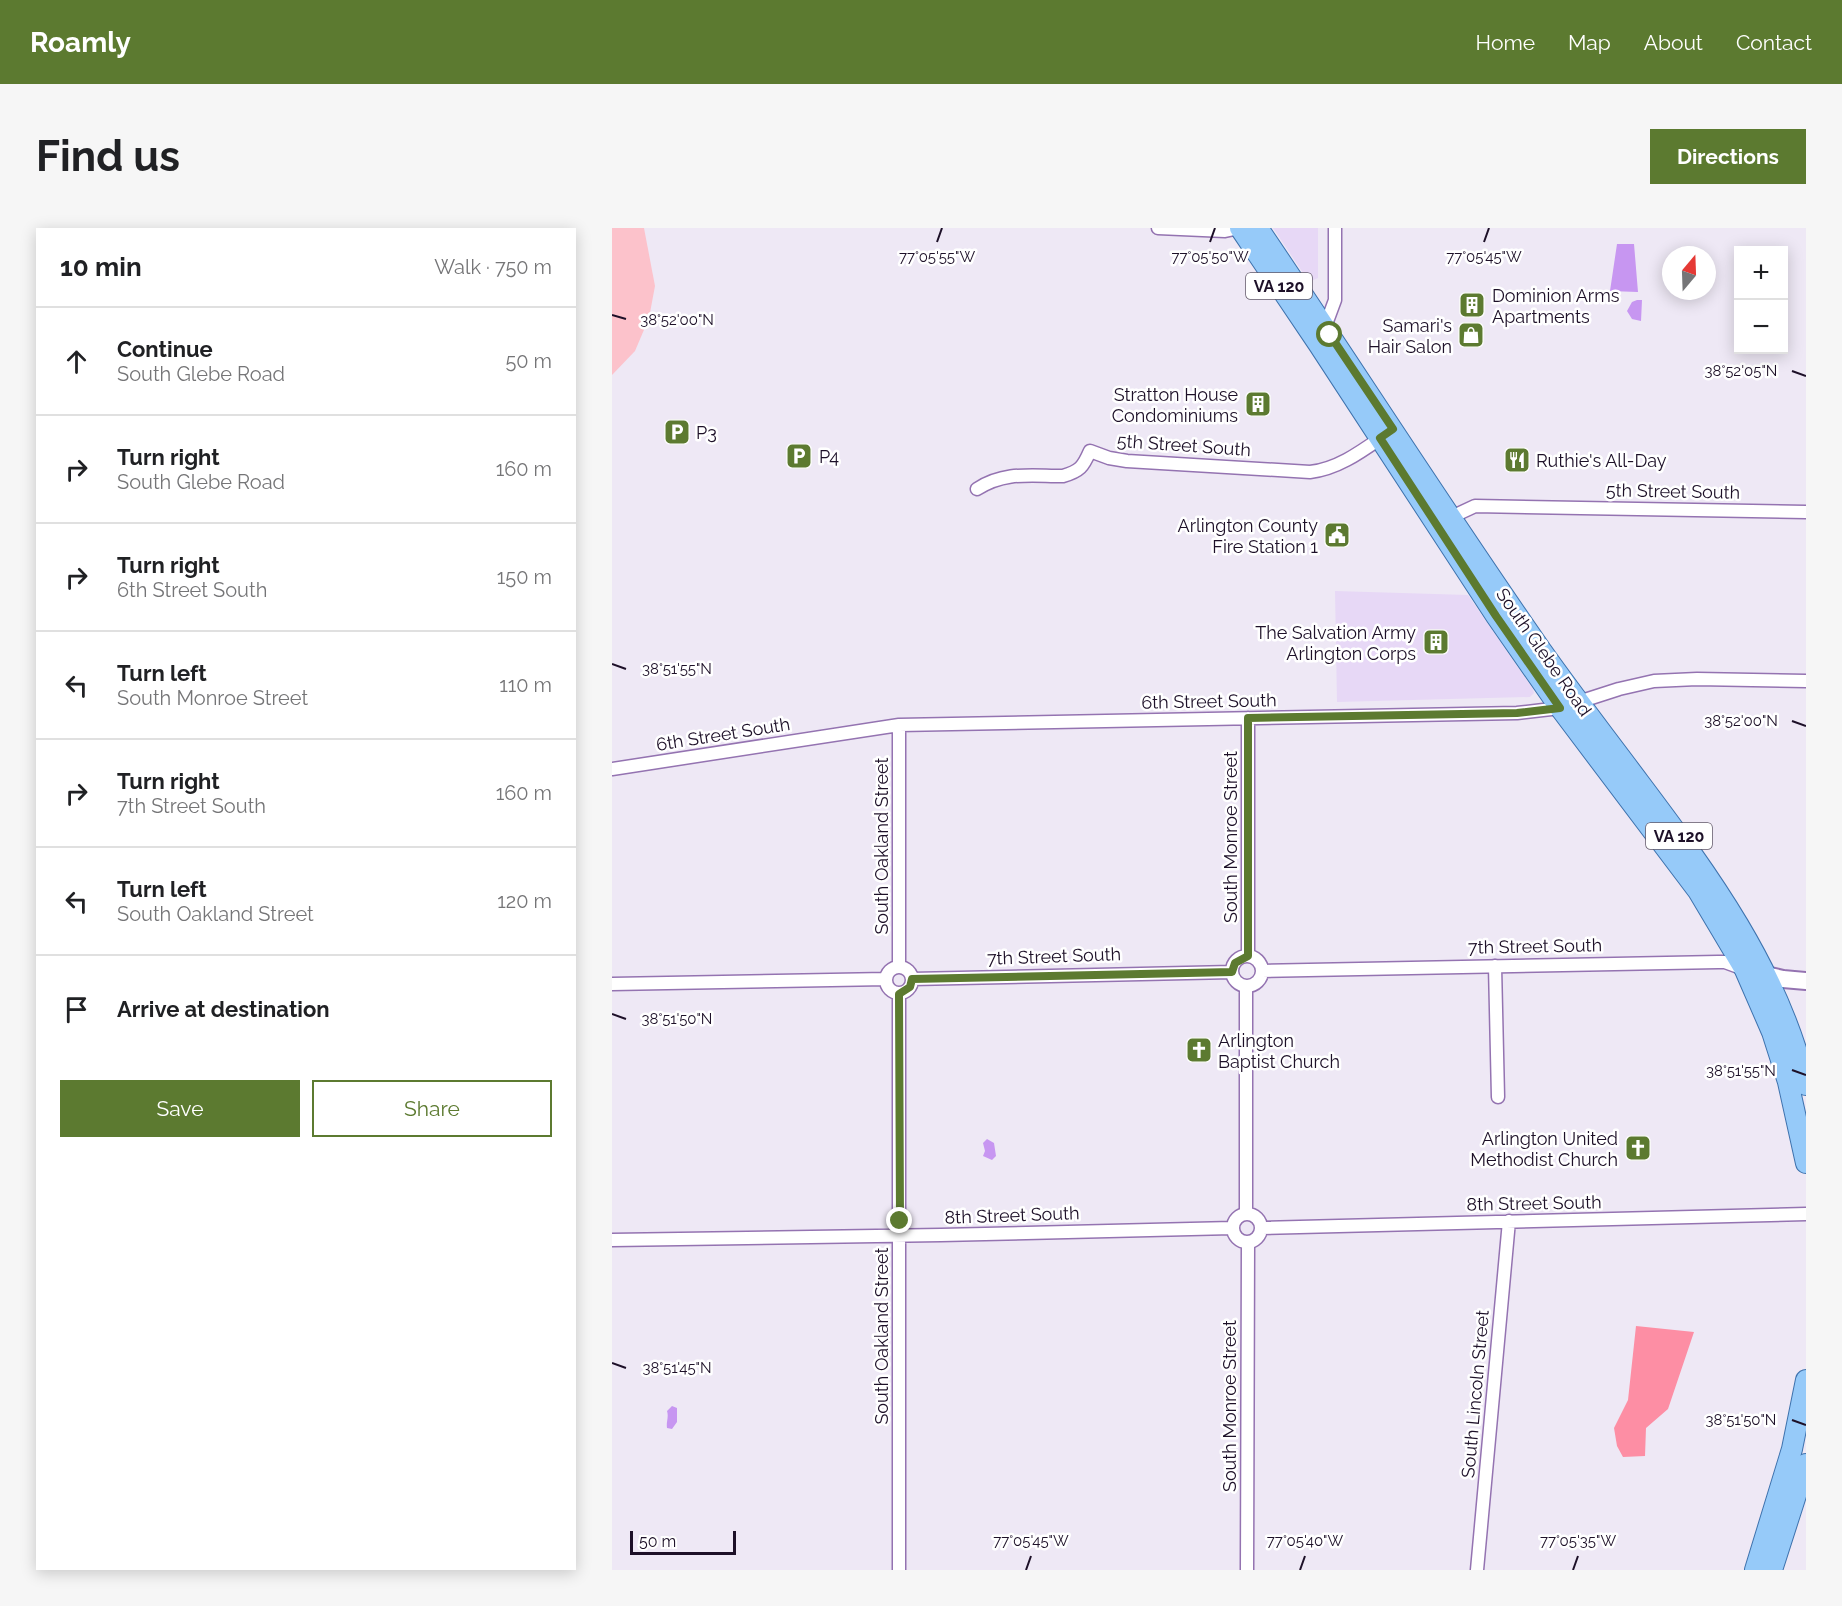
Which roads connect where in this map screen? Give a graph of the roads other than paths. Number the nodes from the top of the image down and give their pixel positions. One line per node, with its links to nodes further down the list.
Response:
1 (1158, 228): 2 (street)
2 (1240, 228): 6 (main road, South Glebe Road / VA 120)
3 (1258, 228): 5 (main road, South Glebe Road / VA 120)
4 (1335, 228): 5 (street)
5 (1325, 327): 6 (main road, South Glebe Road / VA 120)
6 (1387, 433): 7 (street, 5th Street South); 9 (main road, South Glebe Road / VA 120)
7 (977, 489)
8 (1806, 512): 9 (street, 5th Street South)
9 (1444, 521): 11 (main road, South Glebe Road / VA 120)
10 (1806, 681): 11 (street, 6th Street South)
11 (1570, 706): 12 (street, 6th Street South); 18 (main road, South Glebe Road / VA 120); 21 (main road, South Glebe Road / VA 120)
12 (1248, 718): 13 (street, 6th Street South); 15 (street, South Monroe Street)
13 (898, 725): 14 (street, 6th Street South); 16 (street, South Oakland Street)
14 (612, 769)
15 (1248, 956): 19 (street); 20 (street)
16 (899, 966): 22 (street); 23 (street)
17 (1495, 966): 18 (street, 7th Street South); 19 (street, 7th Street South); 29 (street)
18 (1745, 970): 21 (street, 7th Street South); 30 (main road, South Glebe Road / VA 120)
19 (1262, 971): 26 (street)
20 (1232, 972): 23 (street, 7th Street South); 26 (street)
21 (1767, 976): 24 (street, 7th Street South); 28 (main road, South Glebe Road / VA 120)
22 (886, 979): 25 (street); 27 (street)
23 (912, 979): 27 (street)
24 (1806, 981)
25 (612, 984)
26 (1246, 986): 31 (street)
27 (899, 994): 36 (street, South Oakland Street)
28 (1806, 1085)
29 (1498, 1098)
30 (1806, 1163)
31 (1246, 1213): 34 (street); 35 (street)
32 (1806, 1214): 33 (street, 8th Street South)
33 (1509, 1221): 35 (street, 8th Street South); 43 (street, South Lincoln Street)
34 (1232, 1228): 36 (street, 8th Street South); 38 (street)
35 (1262, 1228): 38 (street)
36 (899, 1235): 37 (street, 8th Street South); 41 (street, South Oakland Street)
37 (612, 1240)
38 (1248, 1242): 42 (street, South Monroe Street)
39 (1806, 1380): 44 (main road)
40 (1806, 1464): 45 (main road)
41 (899, 1570)
42 (1247, 1570)
43 (1478, 1570)
44 (1755, 1570)
45 (1772, 1570)

